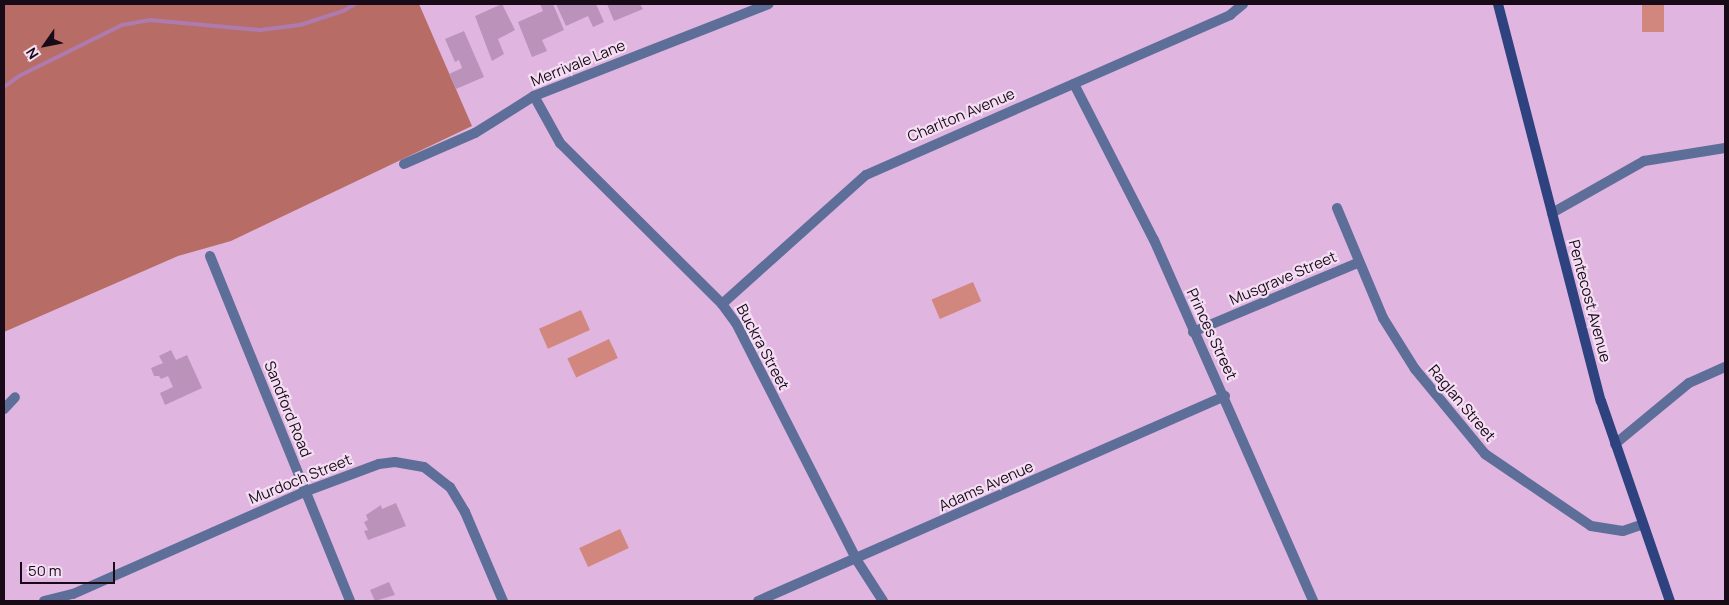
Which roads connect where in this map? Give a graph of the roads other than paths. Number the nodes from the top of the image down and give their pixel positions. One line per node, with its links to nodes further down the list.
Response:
1 (769, 4): 5 (street, Merrivale Lane)
2 (1243, 4): 4 (street, Charlton Avenue)
3 (1498, 4): 9 (street, Pentecost Avenue)
4 (1074, 84): 12 (street, Charlton Avenue); 13 (street, Princes Street)
5 (534, 96): 7 (street, Merrivale Lane); 12 (street, Buckra Street)
6 (1725, 148): 9 (street)
7 (404, 164)
8 (1337, 208): 11 (street, Raglan Street)
9 (1552, 213): 18 (street, Pentecost Avenue)
10 (210, 256): 19 (street, Sandford Road)
11 (1357, 263): 13 (street, Musgrave Street); 20 (street, Raglan Street)
12 (722, 304): 21 (street, Buckra Street)
13 (1194, 332): 15 (street, Princes Street)
14 (1725, 367): 18 (street)
15 (1224, 396): 21 (street, Adams Avenue); 27 (street, Princes Street)
16 (15, 397): 17 (street)
17 (4, 409)
18 (1615, 444): 20 (street, Pentecost Avenue)
19 (304, 492): 22 (street, Murdoch Street); 23 (street, Sandford Road); 24 (street, Murdoch Street)
20 (1643, 524): 28 (street, Pentecost Avenue)
21 (856, 559): 25 (street, Adams Avenue); 26 (street, Buckra Street)
22 (44, 601)
23 (350, 601)
24 (503, 601)
25 (758, 601)
26 (883, 601)
27 (1313, 601)
28 (1670, 601)

